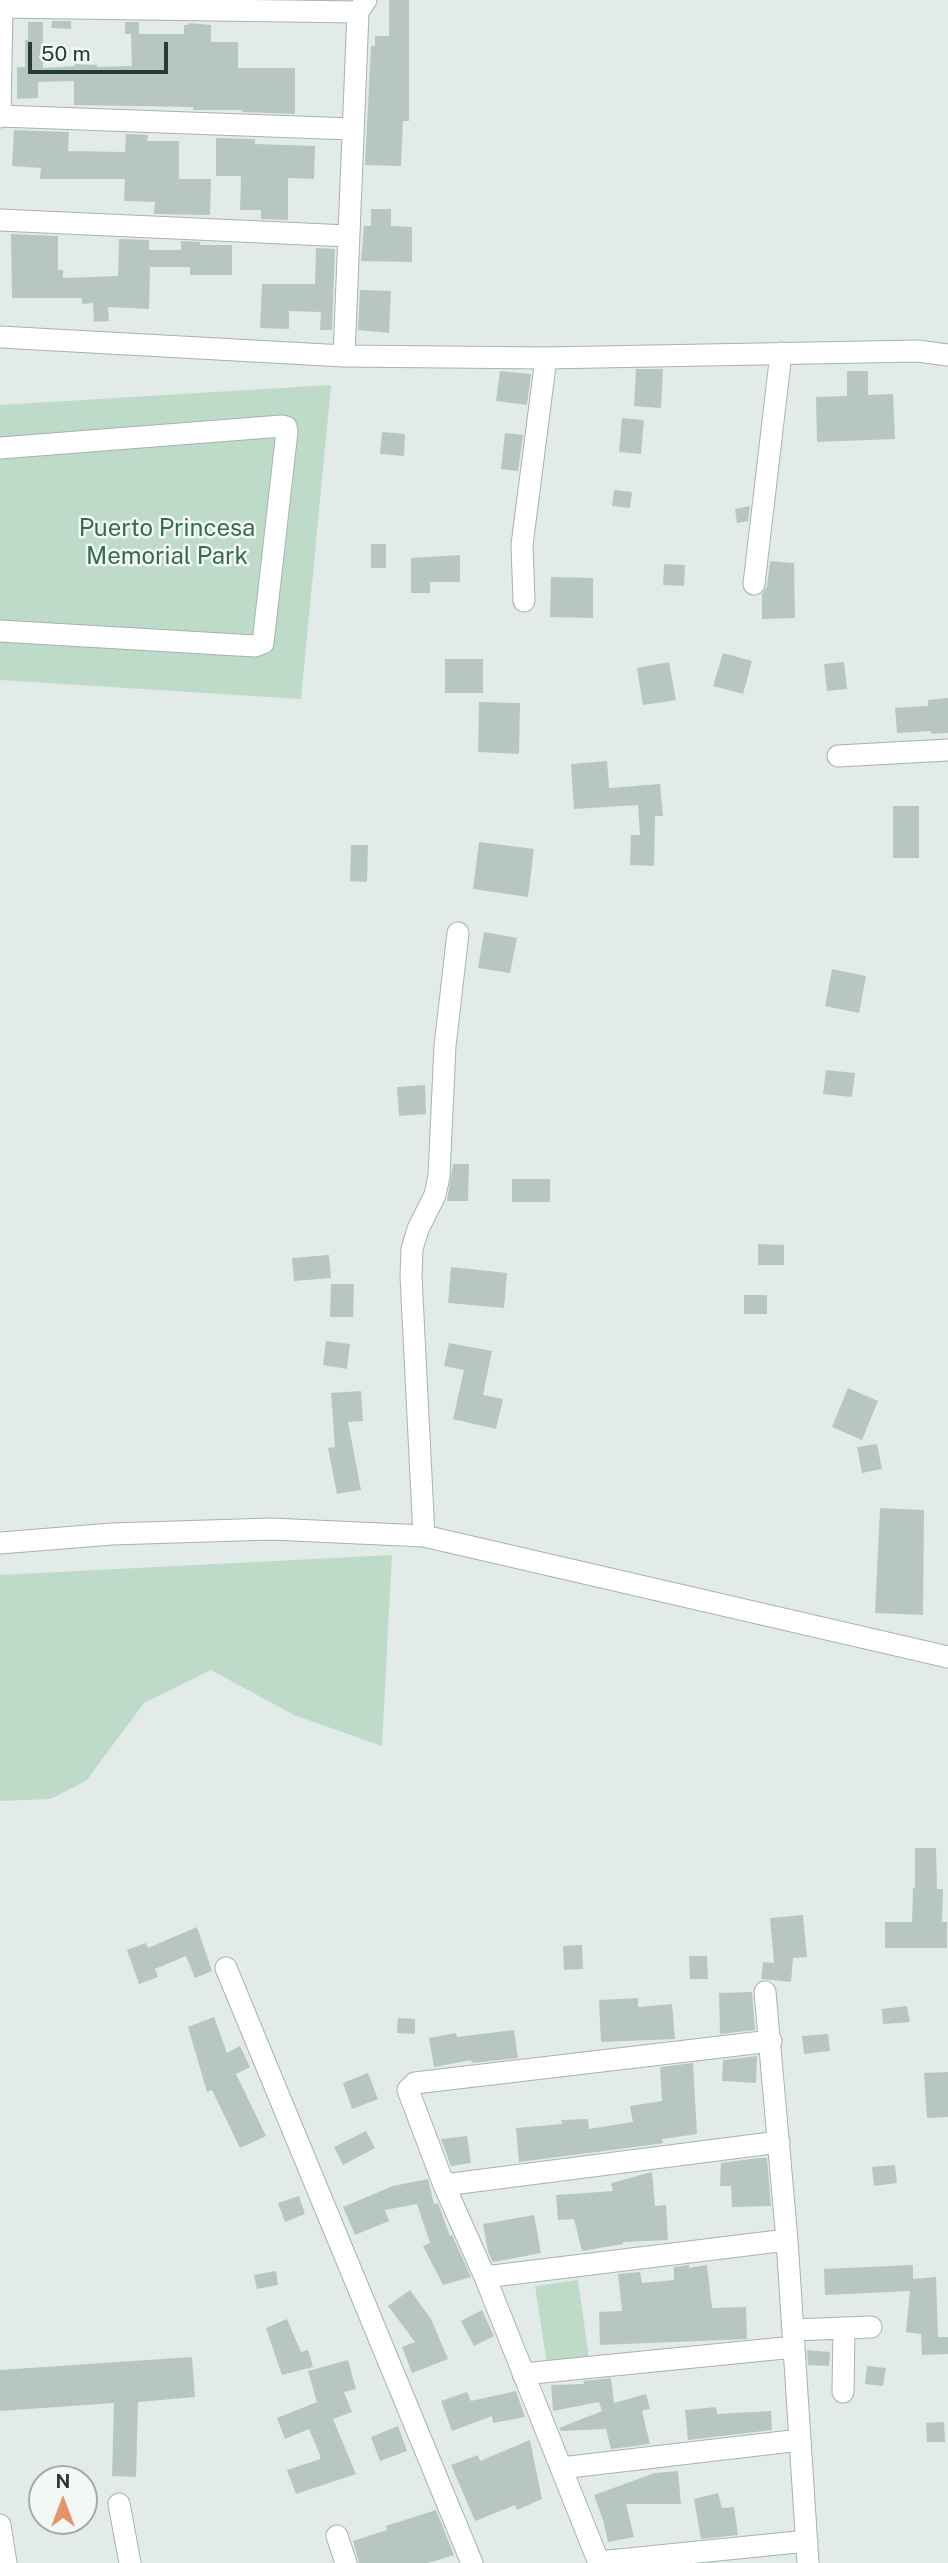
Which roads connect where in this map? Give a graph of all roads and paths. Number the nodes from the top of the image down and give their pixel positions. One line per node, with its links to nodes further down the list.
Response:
1 (141, 5): 2 (street); 3 (street)
2 (362, 6): 5 (street)
3 (1, 7): 4 (street)
4 (0, 116): 5 (street)
5 (351, 129): 7 (street)
6 (0, 220): 7 (street)
7 (348, 236): 11 (street)
8 (0, 337): 11 (street)
9 (781, 353): 10 (street); 12 (street); 14 (street)
10 (948, 355)
11 (344, 356): 12 (street)
12 (546, 358): 15 (street)
13 (0, 448): 16 (street)
14 (754, 584)
15 (524, 601)
16 (0, 631)
17 (948, 750): 18 (street)
18 (838, 756)
19 (458, 933): 20 (street)
20 (424, 1536): 21 (street); 22 (street)
21 (0, 1543)
22 (948, 1657)
23 (226, 1968): 44 (street)
24 (765, 1992): 25 (street)
25 (771, 2041): 26 (street); 27 (street)
26 (779, 2142): 27 (street); 28 (street)
27 (444, 2185): 29 (street)
28 (787, 2239): 29 (street); 32 (street)
29 (485, 2277): 33 (street)
30 (871, 2327): 31 (street)
31 (844, 2328): 32 (street); 34 (street)
32 (793, 2339): 33 (street); 35 (street)
33 (523, 2374): 36 (street)
34 (844, 2392)
35 (800, 2440): 36 (street); 40 (street)
36 (561, 2468): 45 (street)
37 (119, 2504): 42 (street)
38 (0, 2525): 41 (street)
39 (337, 2536): 43 (street)
40 (807, 2541): 45 (street); 46 (street)
41 (6, 2563)
42 (130, 2563)
43 (346, 2563)
44 (472, 2563)
45 (599, 2563)
46 (808, 2563)

